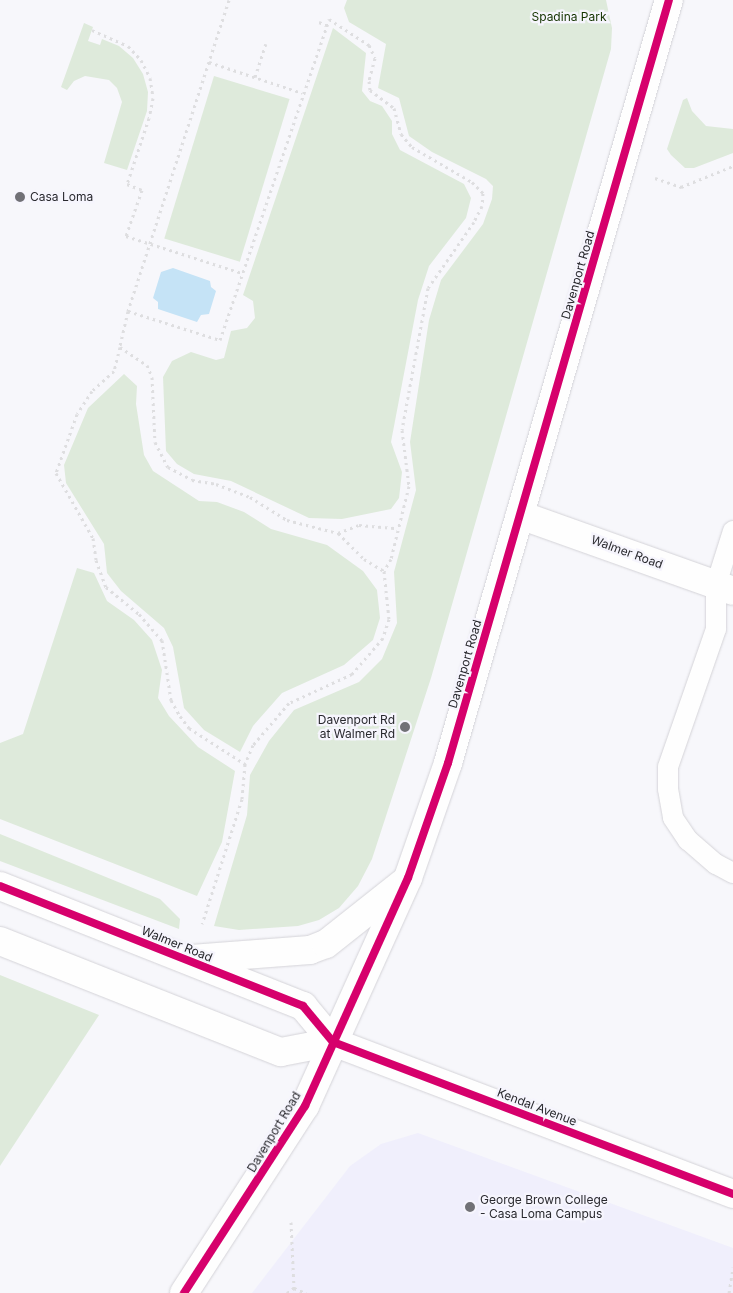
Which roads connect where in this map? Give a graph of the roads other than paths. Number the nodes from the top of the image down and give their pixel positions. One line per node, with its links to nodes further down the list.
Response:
1 (669, 0): 2 (street, Davenport Road)
2 (520, 515): 4 (street, Walmer Road); 6 (street, Davenport Road)
3 (733, 531): 4 (lane)
4 (725, 588): 5 (lane)
5 (733, 873)
6 (408, 878): 9 (street); 10 (street, Davenport Road)
7 (0, 886): 9 (street, Walmer Road)
8 (0, 941): 10 (street)
9 (186, 960): 10 (street, Walmer Road)
10 (333, 1042): 11 (street, Kendal Avenue); 12 (street, Davenport Road)
11 (733, 1194)
12 (184, 1293)

